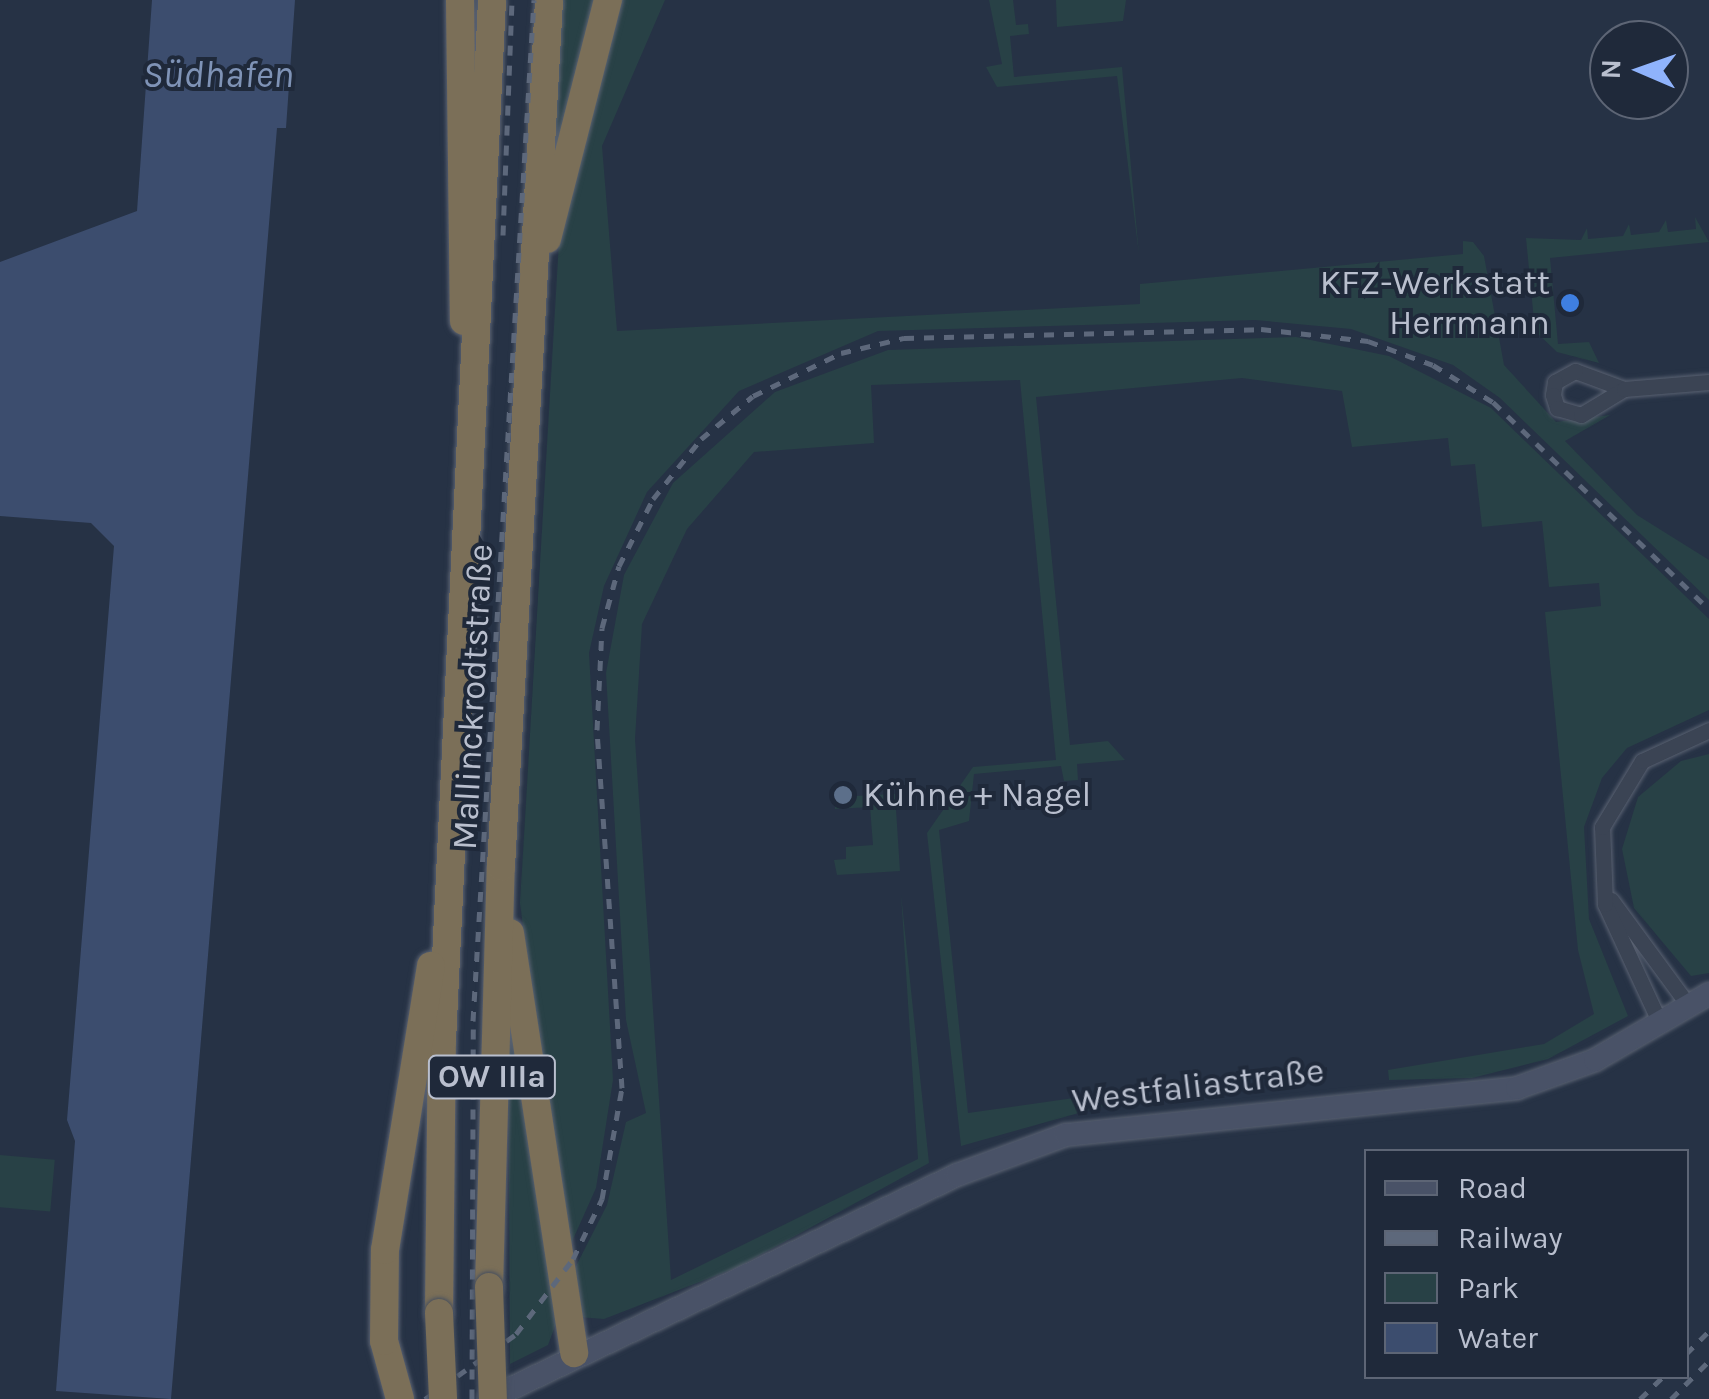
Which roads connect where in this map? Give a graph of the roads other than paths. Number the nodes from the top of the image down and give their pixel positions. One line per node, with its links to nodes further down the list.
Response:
1 (460, 0): 8 (highway)
2 (492, 0): 8 (highway, Mallinckrodtstraße)
3 (549, 0): 5 (highway, Mallinckrodtstraße)
4 (608, 0): 5 (highway)
5 (532, 283): 11 (highway, Mallinckrodtstraße / OW IIIa)
6 (1709, 382): 7 (street)
7 (1624, 389)
8 (472, 448): 10 (highway, Mallinckrodtstraße)
9 (1709, 730): 12 (street)
10 (452, 861): 16 (highway); 17 (highway, Mallinckrodtstraße, bridge)
11 (501, 867): 15 (highway); 18 (highway, Mallinckrodtstraße / OW IIIa, bridge)
12 (1600, 878): 13 (street); 14 (street)
13 (1699, 1000): 14 (street, Westfaliastraße)
14 (1660, 1023): 15 (street, Westfaliastraße)
15 (574, 1353): 18 (street, Westfaliastraße)
16 (400, 1399)
17 (443, 1399)
18 (491, 1399)

